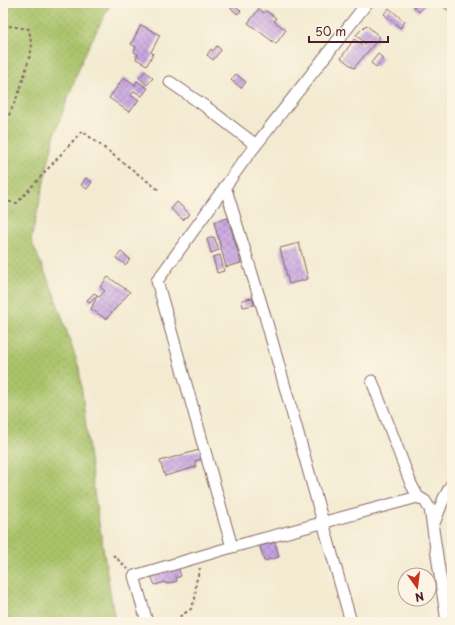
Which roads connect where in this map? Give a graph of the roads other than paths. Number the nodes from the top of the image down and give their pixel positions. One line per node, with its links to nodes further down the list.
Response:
1 (367, 3): 3 (street)
2 (170, 82): 3 (street)
3 (256, 145): 4 (street)
4 (225, 186): 8 (street); 10 (street)
5 (372, 381): 7 (street)
6 (452, 483): 9 (street)
7 (418, 497): 8 (street); 9 (street)
8 (322, 522): 10 (street); 12 (street)
9 (433, 527): 13 (street)
10 (232, 547): 11 (street)
11 (147, 622)
12 (351, 622)
13 (447, 622)

